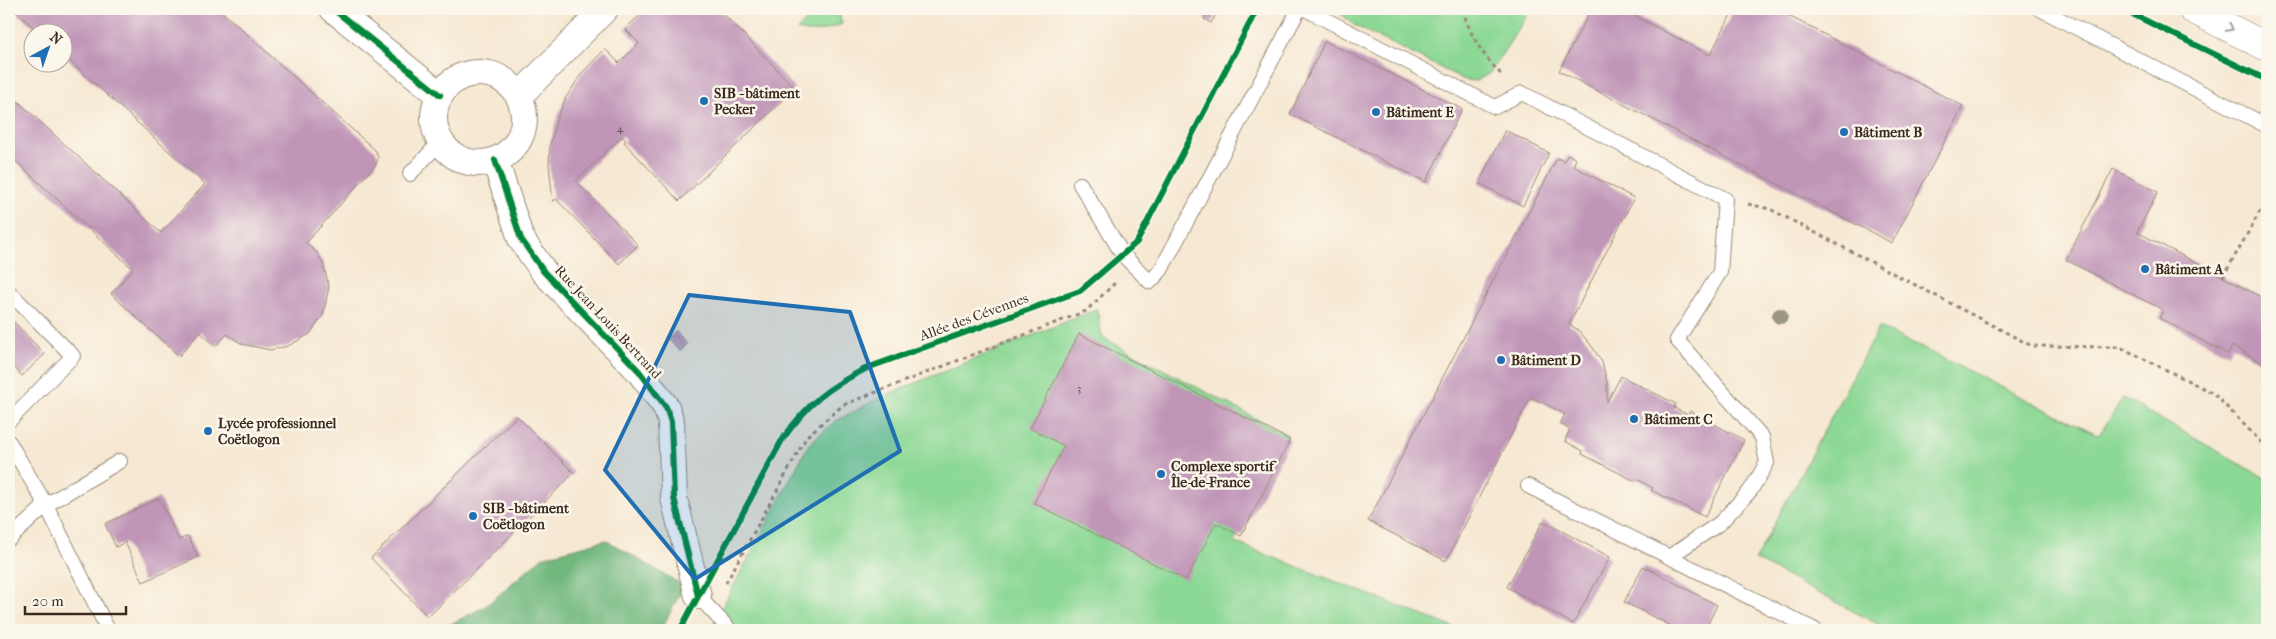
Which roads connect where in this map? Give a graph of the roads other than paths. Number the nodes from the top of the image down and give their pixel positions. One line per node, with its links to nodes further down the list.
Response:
1 (333, 9): 8 (street)
2 (605, 9): 9 (street)
3 (1299, 9): 14 (lane)
4 (1306, 9): 22 (lane)
5 (2040, 9): 10 (lane)
6 (2192, 9): 7 (main road, one-way to 7)
7 (2267, 47)
8 (440, 95): 9 (street); 11 (street)
9 (519, 96): 12 (street)
10 (2267, 126)
11 (440, 141): 12 (street); 13 (lane)
12 (495, 160): 23 (street, Rue Jean-Louis Bertrand)
13 (410, 174)
14 (1080, 184)
15 (9, 292): 16 (lane)
16 (9, 421)
17 (9, 442): 20 (lane)
18 (120, 462): 20 (lane)
19 (1528, 486): 22 (lane)
20 (46, 505): 21 (lane); 24 (lane)
21 (9, 539)
22 (1669, 557): 26 (lane)
23 (705, 603): 25 (lane)
24 (108, 630)
25 (730, 630)
26 (1815, 630)

